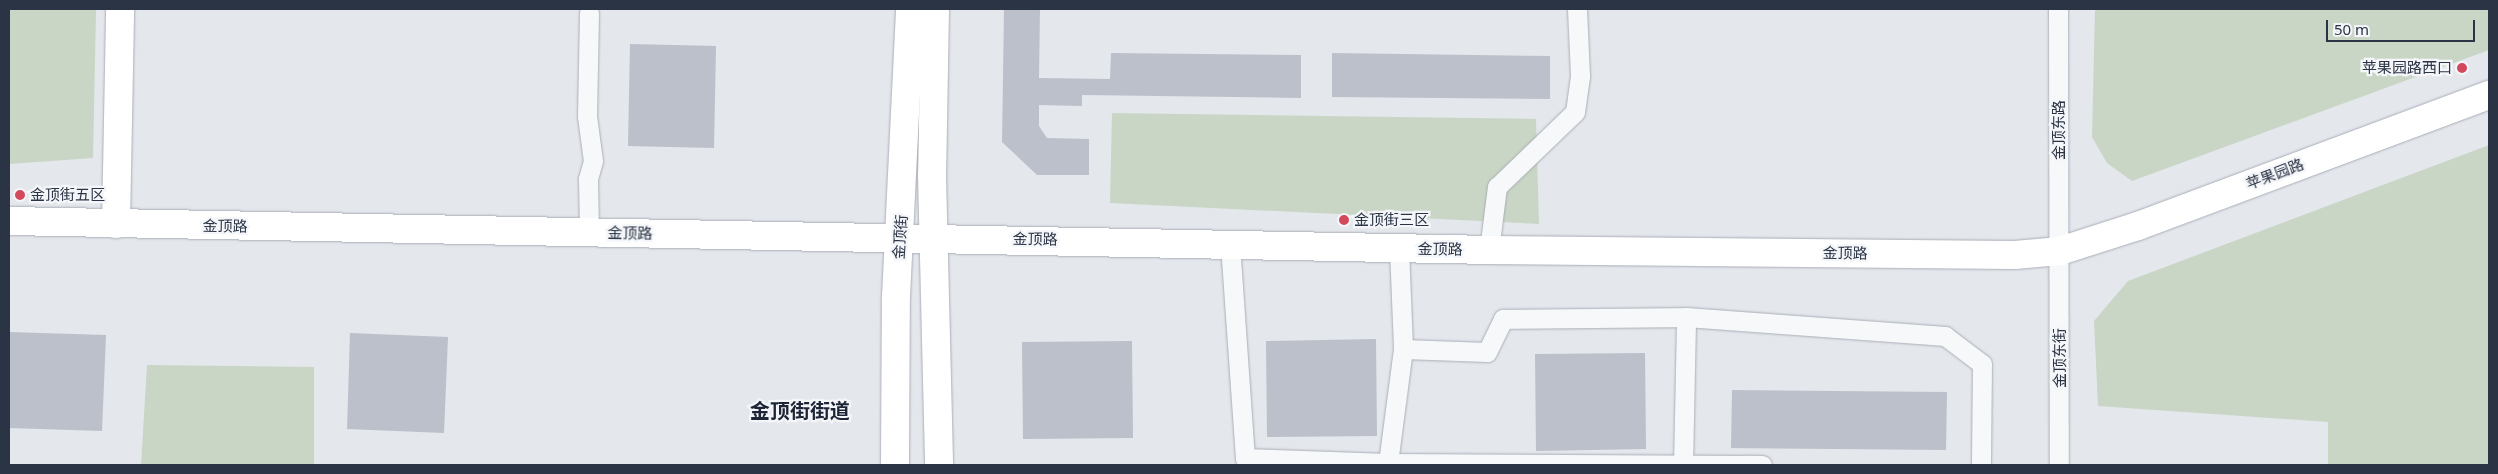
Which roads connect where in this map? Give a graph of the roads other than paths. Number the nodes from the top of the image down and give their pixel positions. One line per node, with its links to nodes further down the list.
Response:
1 (120, 9): 9 (street)
2 (910, 9): 11 (street, 金顶街)
3 (935, 9): 12 (street)
4 (1577, 9): 15 (street)
5 (2058, 9): 16 (street, 金顶东路)
6 (589, 13): 10 (street)
7 (2489, 95): 16 (street, 苹果园路)
8 (9, 221): 9 (street, 金顶路)
9 (116, 224): 10 (street, 金顶路)
10 (589, 232): 11 (street, 金顶路)
11 (900, 237): 12 (street, 金顶路); 20 (street, 金顶街)
12 (934, 237): 13 (street, 金顶路); 21 (street)
13 (1230, 244): 14 (street, 金顶路); 19 (street)
14 (1399, 248): 15 (street, 金顶路); 18 (street)
15 (1489, 250): 16 (street, 金顶路)
16 (2060, 251): 25 (street, 金顶东街)
17 (1686, 317): 18 (street); 22 (street); 24 (street)
18 (1403, 349): 19 (street)
19 (1388, 463): 22 (street)
20 (895, 465)
21 (939, 465)
22 (1683, 465): 23 (street)
23 (1762, 465)
24 (1981, 465)
25 (2059, 465)

